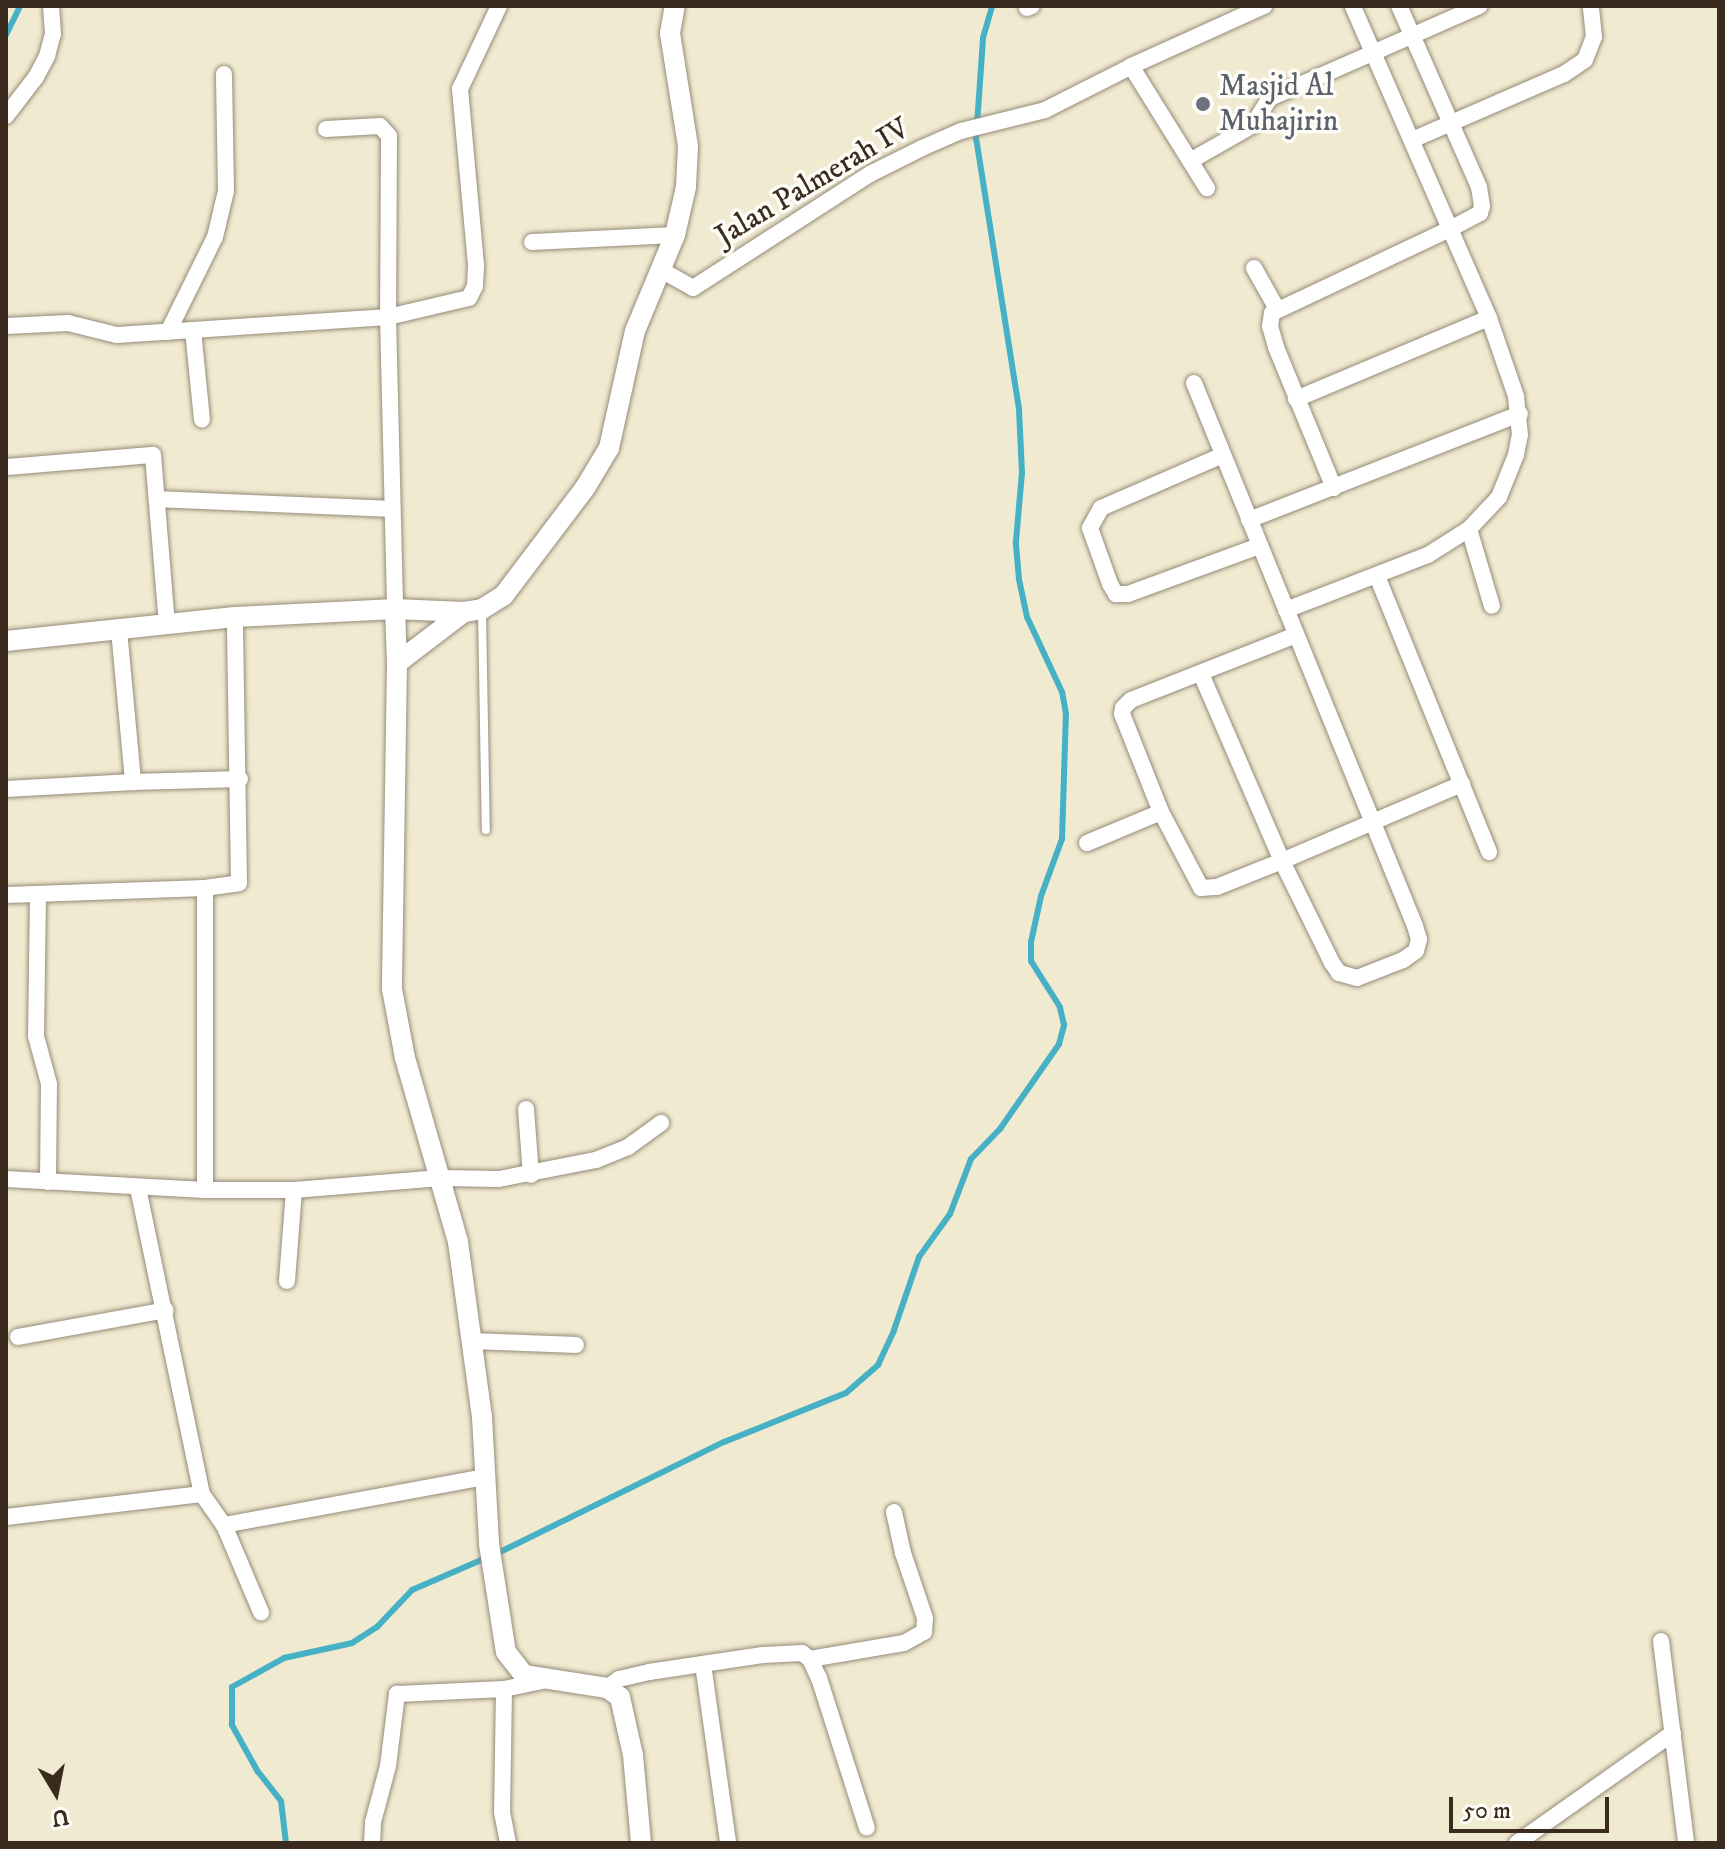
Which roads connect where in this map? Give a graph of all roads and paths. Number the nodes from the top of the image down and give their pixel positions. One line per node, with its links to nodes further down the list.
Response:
1 (51, 6): 13 (street)
2 (499, 6): 25 (street)
3 (675, 6): 20 (street)
4 (1264, 6): 11 (street, Jalan Palmerah IV)
5 (1353, 6): 10 (street)
6 (1399, 6): 9 (street)
7 (1480, 6): 9 (street)
8 (1591, 6): 14 (street)
9 (1412, 36): 10 (street); 14 (street)
10 (1374, 52): 16 (street); 17 (street)
11 (1131, 66): 17 (street); 23 (street, Jalan Palmerah IV)
12 (224, 74): 29 (street)
13 (6, 116)
14 (1451, 123): 16 (street); 19 (street)
15 (326, 129): 25 (street)
16 (1412, 140): 19 (street)
17 (1190, 161): 18 (street)
18 (1207, 188)
19 (1452, 228): 24 (street); 26 (street)
20 (675, 235): 21 (street); 23 (street)
21 (532, 242)
22 (1254, 268): 24 (street)
23 (661, 270): 46 (street)
24 (1277, 309): 31 (street)
25 (388, 317): 28 (street); 38 (street)
26 (1489, 318): 31 (street); 32 (street)
27 (6, 326): 29 (street)
28 (193, 330): 29 (street); 33 (street)
29 (168, 332)
30 (1194, 383): 34 (street)
31 (1296, 399): 36 (street)
32 (1520, 414): 36 (street); 40 (street)
33 (202, 420)
34 (1223, 455): 39 (street); 41 (street)
35 (6, 467): 37 (street)
36 (1334, 488): 39 (street)
37 (157, 499): 38 (street); 48 (street)
38 (391, 509): 44 (street)
39 (1249, 520): 41 (street)
40 (1469, 529): 42 (street); 43 (street)
41 (1259, 546): 45 (street)
42 (1377, 576): 45 (street); 56 (street)
43 (1492, 606)
44 (395, 609): 46 (street); 47 (street); 52 (street)
45 (1286, 610): 50 (street)
46 (473, 611): 52 (street); 60 (lane)
47 (235, 617): 48 (street); 54 (street)
48 (167, 624): 49 (street)
49 (119, 630): 51 (street); 55 (street)
50 (1296, 635): 53 (street); 59 (street)
51 (6, 641)
52 (397, 663): 70 (street)
53 (1201, 674): 58 (street); 63 (street)
54 (240, 779): 55 (street); 64 (street)
55 (133, 782): 57 (street)
56 (1462, 784): 59 (street); 62 (street)
57 (6, 789)
58 (1161, 812): 61 (street); 63 (street)
59 (1372, 821): 63 (street); 63 (street)
60 (486, 830)
61 (1087, 843)
62 (1489, 852)
63 (1282, 861)
64 (205, 888): 65 (street); 74 (street)
65 (38, 894): 66 (street); 72 (street)
66 (6, 895)
67 (526, 1109): 69 (street)
68 (661, 1123): 69 (street)
69 (531, 1175): 70 (street)
70 (441, 1178): 75 (street); 79 (street)
71 (6, 1179): 72 (street)
72 (48, 1182): 73 (street)
73 (138, 1188): 74 (street); 77 (street)
74 (205, 1190): 75 (street)
75 (294, 1190): 76 (street)
76 (287, 1281)
77 (166, 1310): 78 (street); 82 (street)
78 (18, 1337)
79 (473, 1341): 80 (street); 81 (street)
80 (576, 1345)
81 (486, 1477): 85 (street); 90 (street)
82 (202, 1494): 84 (street); 85 (street)
83 (894, 1512): 88 (street)
84 (6, 1517)
85 (224, 1525): 86 (street)
86 (261, 1612)
87 (1661, 1641): 93 (street)
88 (810, 1659): 89 (street); 94 (street)
89 (703, 1664): 91 (street); 99 (street)
90 (542, 1681): 91 (street); 92 (street)
91 (607, 1688): 98 (street)
92 (504, 1689): 96 (street); 97 (street)
93 (1673, 1733): 95 (street); 100 (street)
94 (867, 1828)
95 (1682, 1840)
96 (372, 1843)
97 (508, 1843)
98 (641, 1843)
99 (728, 1843)
100 (1517, 1843)

